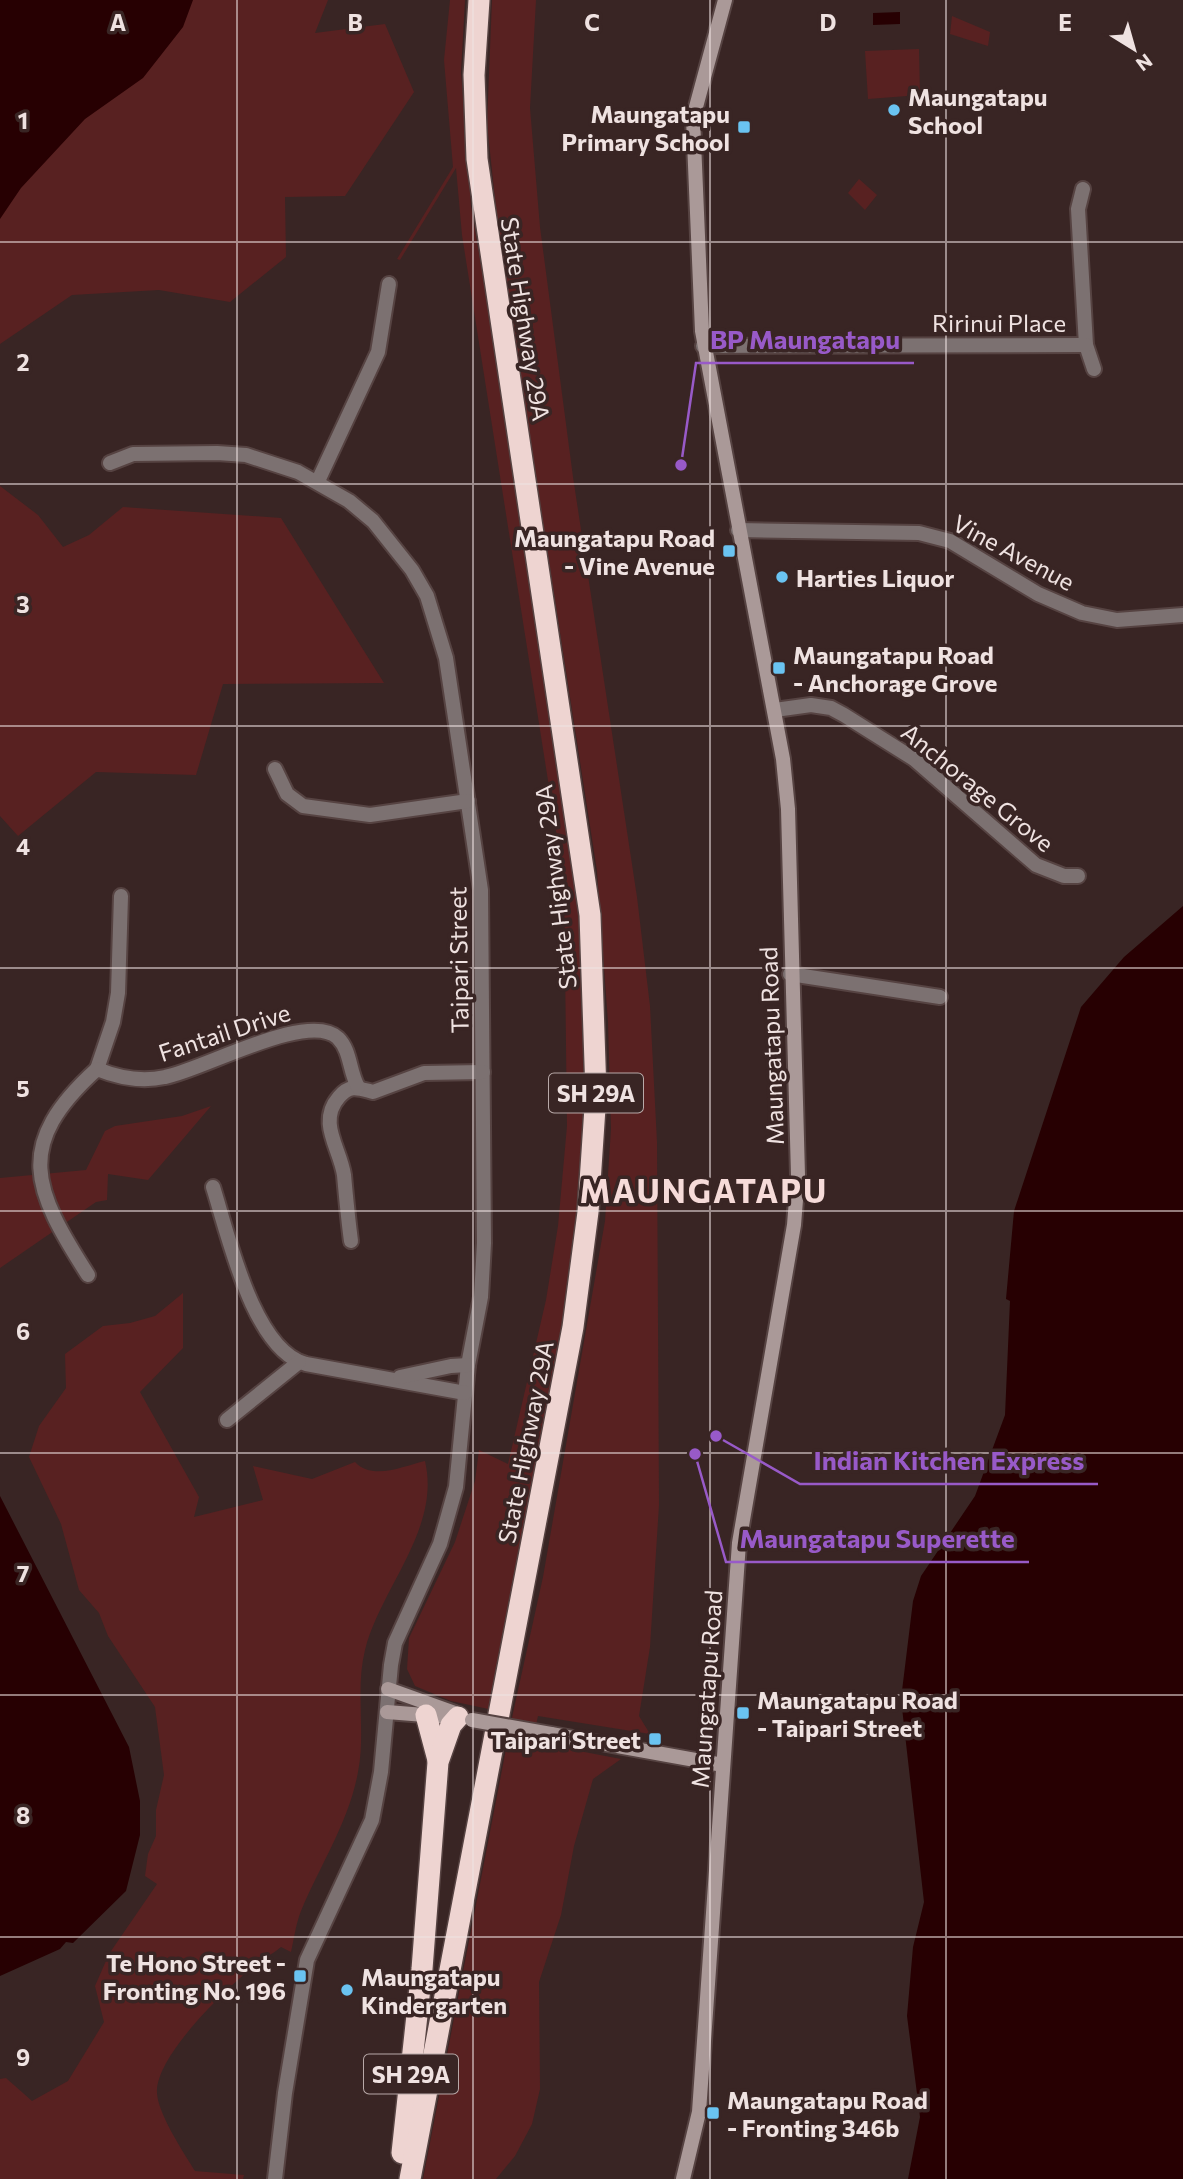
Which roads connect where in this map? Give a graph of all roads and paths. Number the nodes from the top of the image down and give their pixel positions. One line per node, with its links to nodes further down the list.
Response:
1 (479, 0): 38 (highway, State Highway 29A / SH 29A)
2 (725, 0): 6 (street, Maungatapu Road)
3 (1083, 189): 5 (street, Ririnui Place)
4 (389, 284): 9 (street)
5 (1086, 345): 6 (street, Ririnui Place); 7 (street, Ririnui Place)
6 (703, 346): 10 (street, Maungatapu Road)
7 (1094, 369)
8 (110, 463): 9 (street, Taipari Street)
9 (318, 481): 14 (street, Taipari Street)
10 (738, 530): 11 (street, Vine Avenue); 12 (street, Maungatapu Road)
11 (1183, 615)
12 (775, 710): 15 (street, Anchorage Grove); 17 (street, Maungatapu Road)
13 (275, 769): 14 (street)
14 (468, 801): 20 (street, Taipari Street)
15 (1078, 876)
16 (121, 896): 19 (street)
17 (790, 974): 18 (street); 35 (street, Maungatapu Road)
18 (940, 997)
19 (97, 1069): 21 (street, Fantail Drive); 24 (street)
20 (483, 1072): 21 (street); 26 (street, Taipari Street)
21 (358, 1087): 23 (street)
22 (213, 1187): 25 (street)
23 (351, 1241)
24 (88, 1275)
25 (299, 1362): 27 (street); 29 (street)
26 (468, 1365): 27 (street); 28 (street, Taipari Street)
27 (392, 1378): 28 (street)
28 (465, 1393): 30 (street, Taipari Street)
29 (227, 1420)
30 (388, 1689): 31 (street, Taipari Street); 33 (street)
31 (387, 1712): 32 (street); 36 (street, Taipari Street)
32 (426, 1715): 33 (street); 34 (highway, SH 29A)
33 (465, 1718): 34 (highway, SH 29A); 35 (street, bridge)
34 (438, 1762): 37 (highway, SH 29A)
35 (723, 1765): 39 (street, Maungatapu Road)
36 (275, 2179)
37 (399, 2179)
38 (410, 2179)
39 (683, 2179)

